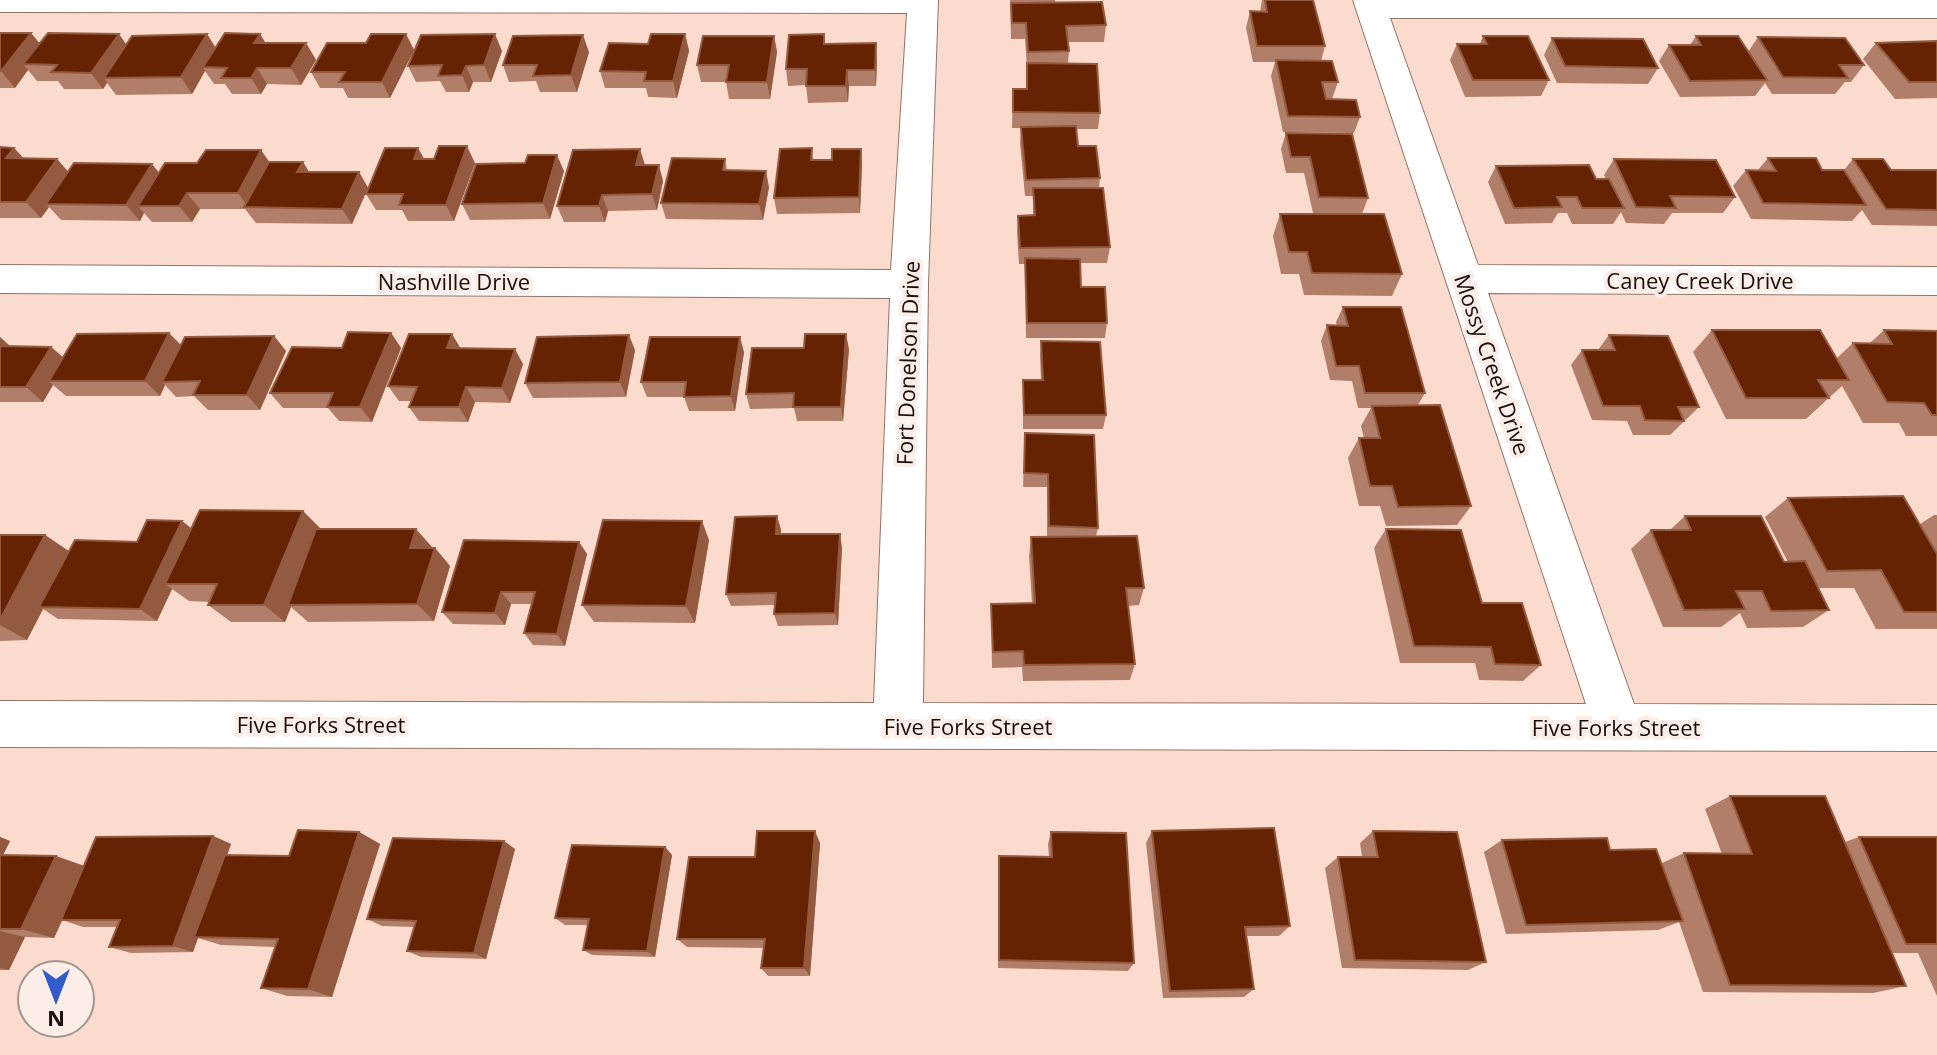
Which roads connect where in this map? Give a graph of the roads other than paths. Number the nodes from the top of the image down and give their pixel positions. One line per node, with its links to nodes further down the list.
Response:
1 (923, 2): 2 (street); 8 (street, Fort Donelson Drive)
2 (0, 3)
3 (1370, 4): 4 (street); 6 (street, Mossy Creek Drive)
4 (1937, 9)
5 (0, 279): 8 (street, Nashville Drive)
6 (1464, 279): 7 (street, Caney Creek Drive); 11 (street, Mossy Creek Drive)
7 (1937, 281)
8 (909, 284): 10 (street, Fort Donelson Drive)
9 (0, 724): 10 (street, Five Forks Street)
10 (898, 726): 11 (street, Five Forks Street)
11 (1618, 727): 12 (street, Five Forks Street)
12 (1937, 728)

